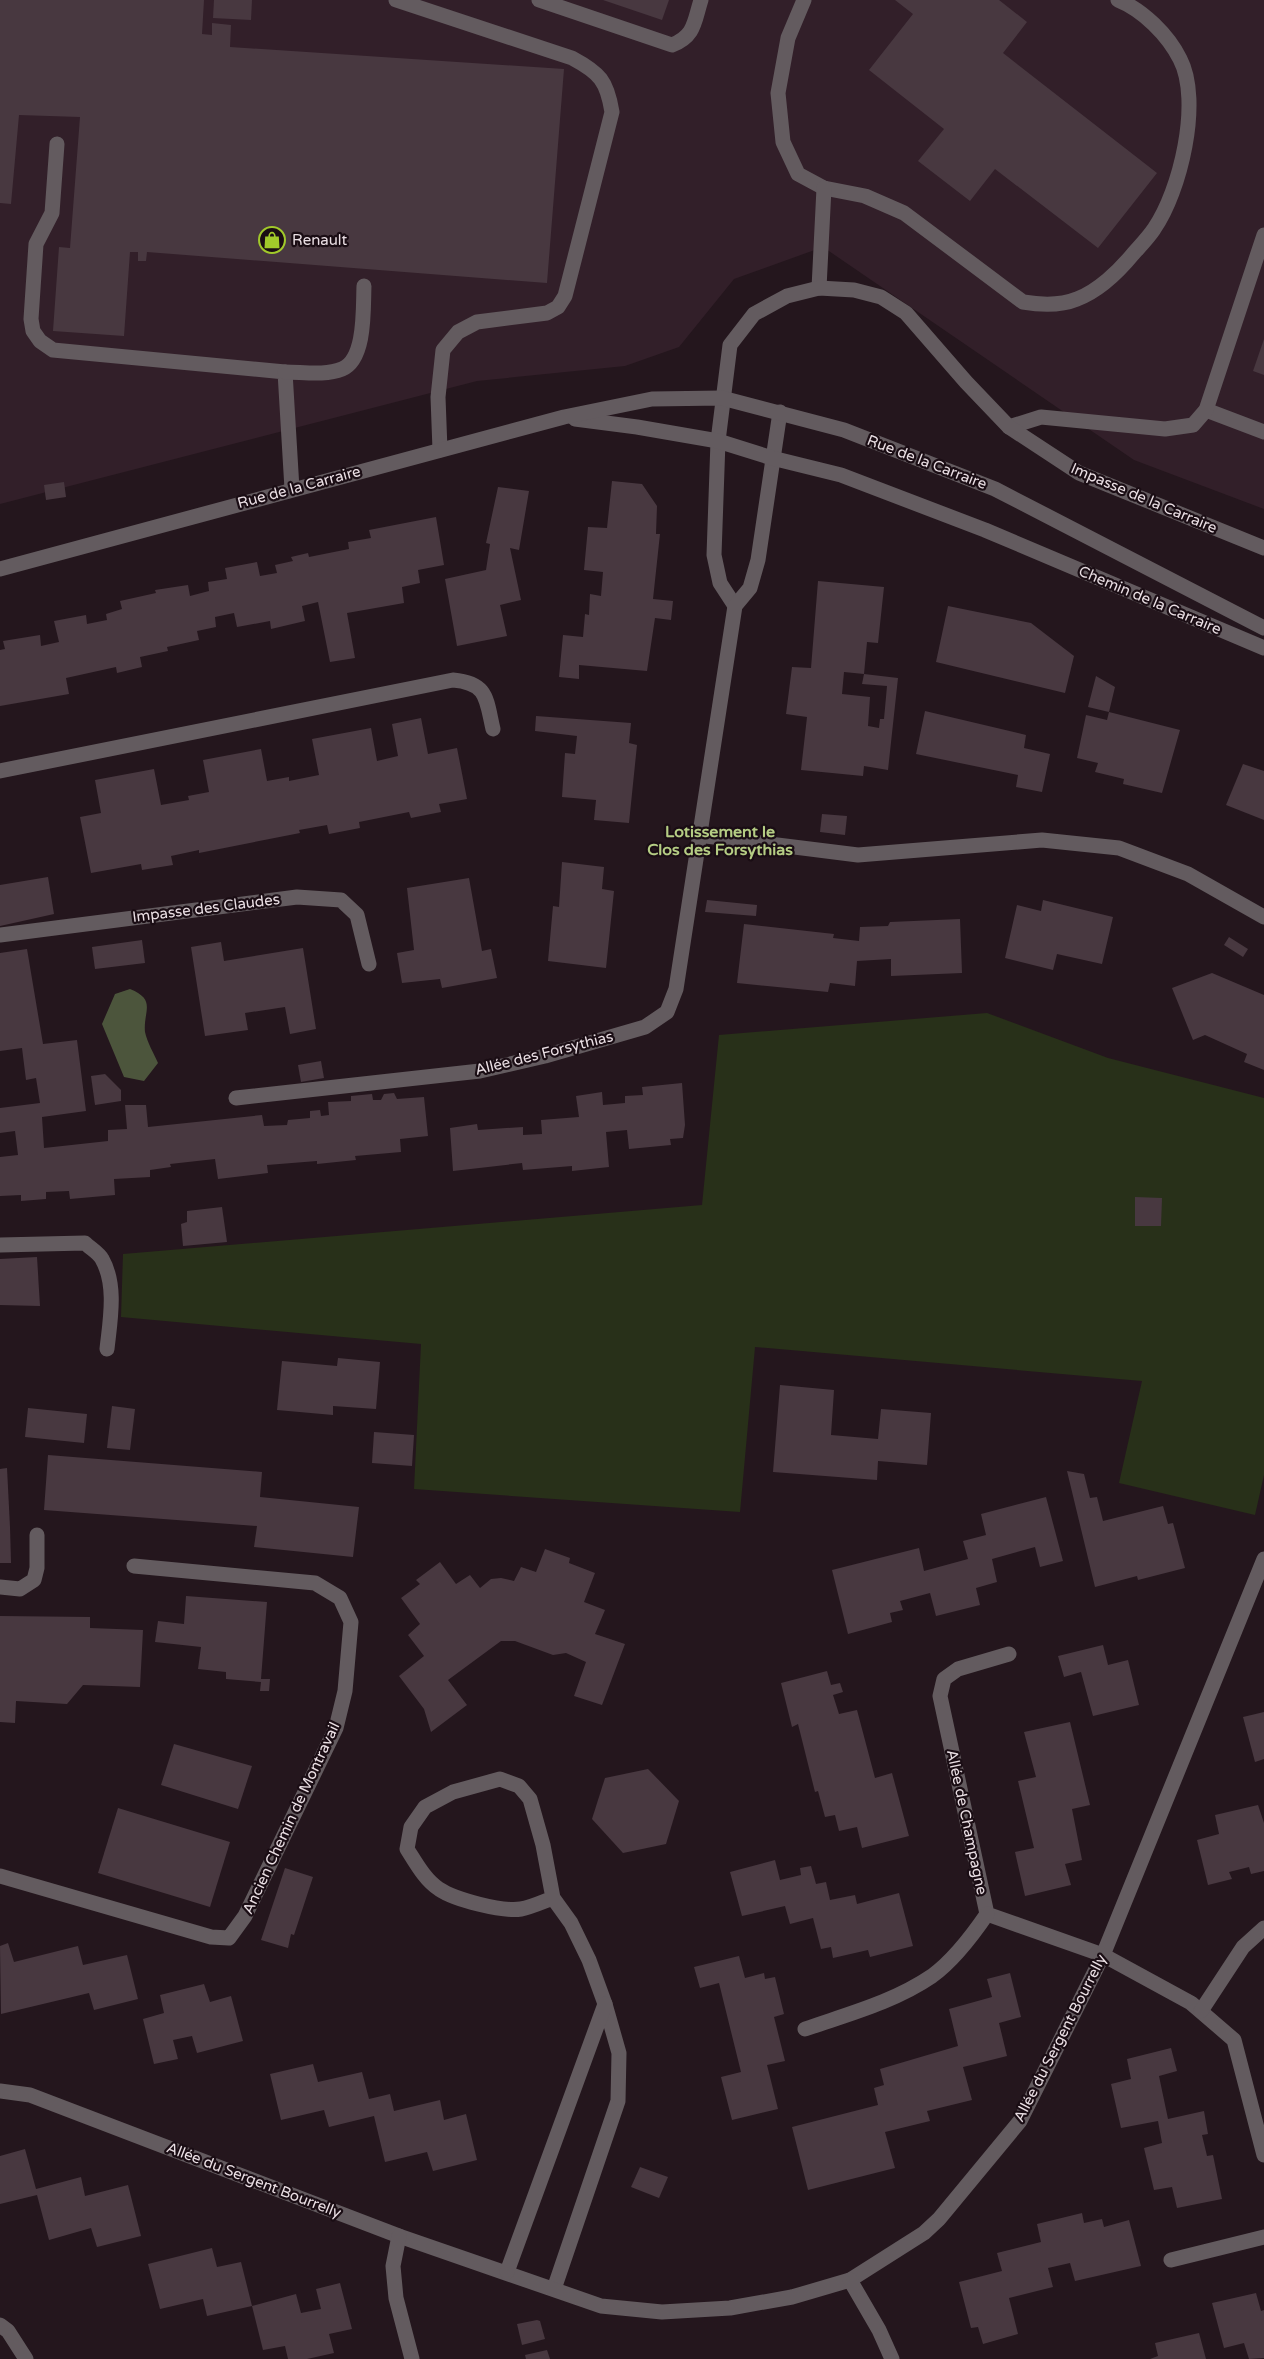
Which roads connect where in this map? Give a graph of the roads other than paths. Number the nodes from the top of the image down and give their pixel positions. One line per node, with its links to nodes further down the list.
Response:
1 (396, 0): 19 (street)
2 (539, 0): 3 (street)
3 (701, 0)
4 (804, 0): 7 (street)
5 (1118, 0): 7 (street)
6 (57, 144): 11 (street)
7 (824, 188): 10 (street)
8 (1264, 234): 13 (street)
9 (364, 286): 11 (street)
10 (819, 288): 12 (street, Impasse de la Carraire); 16 (street, Impasse de la Carraire)
11 (285, 372): 21 (street)
12 (722, 398): 14 (street, Rue de la Carraire); 15 (street, Rue de la Carraire); 18 (street, Impasse de la Carraire)
13 (1206, 410): 16 (street); 17 (street)
14 (780, 412): 20 (street, Allée des Forsythias); 28 (street, Rue de la Carraire)
15 (564, 417): 18 (street, Rue de la Carraire); 19 (street, Rue de la Carraire)
16 (1009, 427): 22 (street, Impasse de la Carraire)
17 (1264, 432)
18 (718, 441): 20 (street, Rue de la Carraire); 27 (street)
19 (440, 450): 21 (street, Rue de la Carraire)
20 (772, 458): 23 (street, Rue de la Carraire); 27 (street, Allée des Forsythias)
21 (292, 489): 25 (street, Rue de la Carraire)
22 (1264, 548)
23 (1037, 553): 29 (street, Chemin de la Carraire)
24 (0, 558): 25 (street, Rue de la Carraire)
25 (35, 558): 26 (street, Rue de la Carraire)
26 (0, 569)
27 (735, 606): 32 (street, Allée des Forsythias)
28 (1264, 628)
29 (1264, 648)
30 (494, 729): 31 (street)
31 (0, 771)
32 (698, 835): 33 (street); 36 (street, Allée des Forsythias)
33 (1264, 917)
34 (0, 935): 35 (street, Impasse des Claudes)
35 (369, 964)
36 (237, 1098)
37 (0, 1245): 38 (street)
38 (107, 1349)
39 (37, 1535): 42 (street)
40 (1264, 1559): 48 (street, Allée du Sergent Bourrelly)
41 (134, 1566): 44 (street, Ancien Chemin de Montravail)
42 (0, 1587)
43 (1010, 1654): 46 (street, Allée de Champagne)
44 (0, 1876)
45 (553, 1898): 45 (street); 49 (street)
46 (987, 1914): 48 (street, Allée de Champagne); 51 (street)
47 (1264, 1928): 50 (street)
48 (1103, 1955): 50 (street, Allée de Champagne); 58 (street, Allée du Sergent Bourrelly)
49 (605, 2004): 57 (street); 59 (street)
50 (1201, 2011): 53 (street, Allée de Champagne)
51 (805, 2030)
52 (0, 2091): 54 (street, Allée du Sergent Bourrelly)
53 (1264, 2154)
54 (399, 2236): 57 (street, Allée du Sergent Bourrelly); 62 (street)
55 (1264, 2237): 56 (street)
56 (1171, 2260)
57 (507, 2272): 59 (street, Allée du Sergent Bourrelly)
58 (850, 2280): 59 (street, Allée du Sergent Bourrelly); 63 (street)
59 (554, 2289)
60 (0, 2325): 61 (street)
61 (26, 2359)
62 (412, 2359)
63 (892, 2359)

